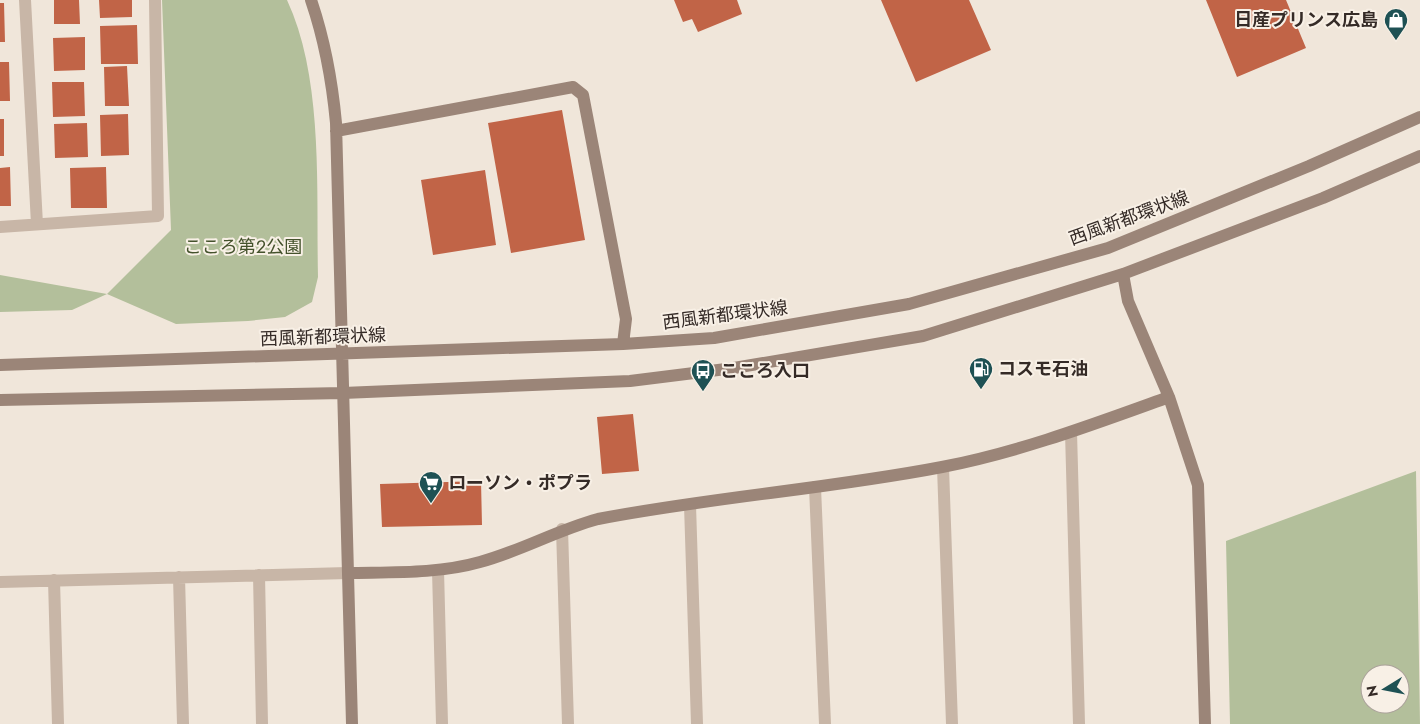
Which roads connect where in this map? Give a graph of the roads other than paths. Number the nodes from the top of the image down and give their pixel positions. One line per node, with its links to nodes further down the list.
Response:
1 (25, 0): 7 (street)
2 (155, 0): 7 (street)
3 (311, 0): 5 (street)
4 (1420, 117): 10 (street, 西風新都環状線)
5 (336, 131): 10 (street); 11 (street)
6 (1420, 156): 9 (street)
7 (37, 224): 8 (street)
8 (0, 227)
9 (1123, 274): 13 (street); 14 (street)
10 (623, 344): 11 (street, 西風新都環状線)
11 (342, 354): 12 (street, 西風新都環状線); 13 (street)
12 (0, 366)
13 (343, 393): 15 (street); 22 (street)
14 (1168, 397): 16 (street); 37 (street)
15 (0, 400)
16 (1071, 432): 17 (street); 36 (street)
17 (943, 467): 18 (street); 35 (street)
18 (815, 487): 19 (street); 34 (street)
19 (690, 505): 20 (street); 33 (street)
20 (562, 529): 21 (street); 32 (street)
21 (438, 570): 22 (street); 31 (street)
22 (348, 573): 23 (street); 30 (street)
23 (259, 575): 24 (street); 29 (street)
24 (179, 577): 25 (street); 28 (street)
25 (54, 580): 26 (street); 27 (street)
26 (0, 582)
27 (58, 724)
28 (183, 724)
29 (262, 724)
30 (352, 724)
31 (442, 724)
32 (568, 724)
33 (697, 724)
34 (825, 724)
35 (952, 724)
36 (1079, 724)
37 (1205, 724)

